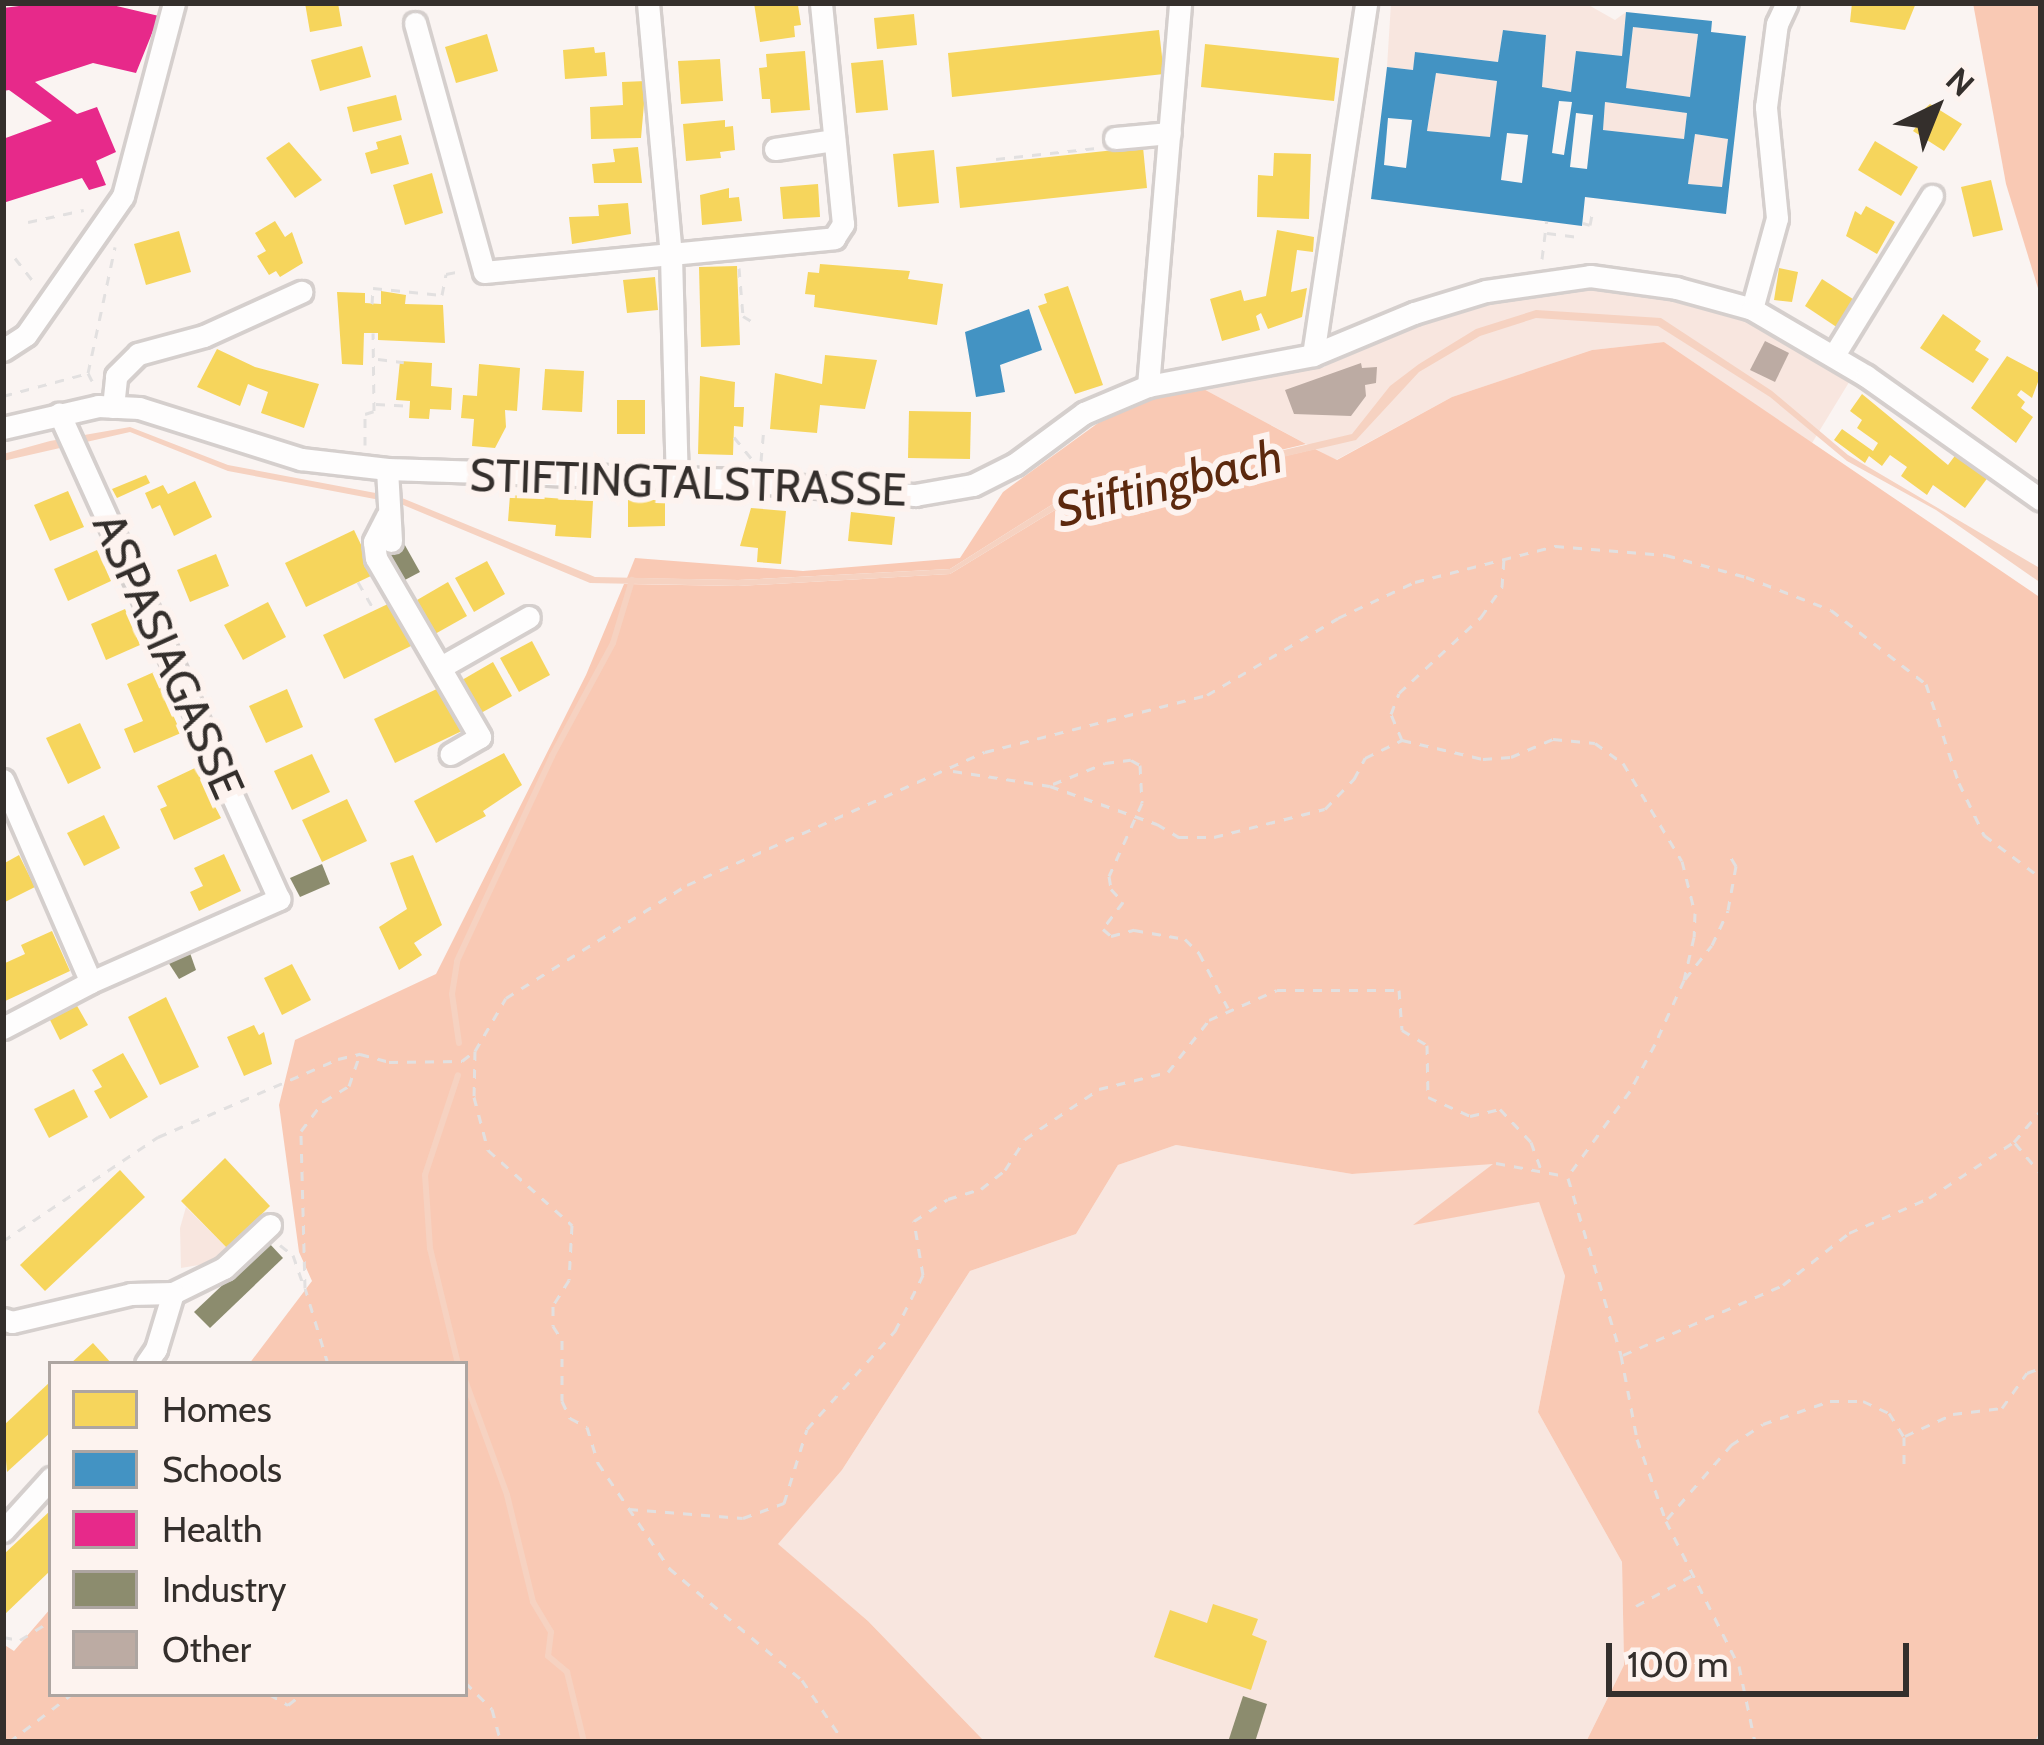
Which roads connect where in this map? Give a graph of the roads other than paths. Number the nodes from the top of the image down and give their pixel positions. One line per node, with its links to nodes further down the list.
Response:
1 (174, 3): 16 (street)
2 (648, 3): 13 (street)
3 (821, 3): 9 (street)
4 (1180, 3): 8 (street)
5 (1366, 3): 17 (street)
6 (1787, 3): 15 (street)
7 (415, 23): 13 (street)
8 (1170, 133): 10 (street); 19 (street)
9 (834, 140): 11 (street); 13 (street)
10 (1107, 143)
11 (775, 148)
12 (1932, 196): 18 (street)
13 (671, 256): 24 (street)
14 (301, 292): 20 (street)
15 (1753, 309): 17 (street, STIFTINGTALSTRASSE); 18 (street, STIFTINGTALSTRASSE)
16 (3, 350)
17 (1313, 355): 19 (street, STIFTINGTALSTRASSE)
18 (1834, 356): 25 (street, STIFTINGTALSTRASSE)
19 (1148, 386): 24 (street, STIFTINGTALSTRASSE)
20 (105, 398): 21 (street, STIFTINGTALSTRASSE); 23 (street, STIFTINGTALSTRASSE)
21 (61, 419): 22 (street, STIFTINGTALSTRASSE); 32 (street, ASPASIAGASSE)
22 (3, 428)
23 (387, 476): 24 (street, STIFTINGTALSTRASSE); 26 (street)
24 (677, 478)
25 (2041, 500)
26 (386, 516): 27 (street); 29 (street)
27 (391, 541)
28 (529, 617): 29 (street)
29 (441, 667): 30 (street)
30 (451, 754)
31 (3, 780): 32 (street)
32 (91, 982): 33 (street)
33 (3, 1028)
34 (269, 1226): 35 (street)
35 (173, 1292): 36 (street); 37 (street)
36 (3, 1319)
37 (148, 1361)
38 (48, 1481): 39 (street)
39 (3, 1531)

